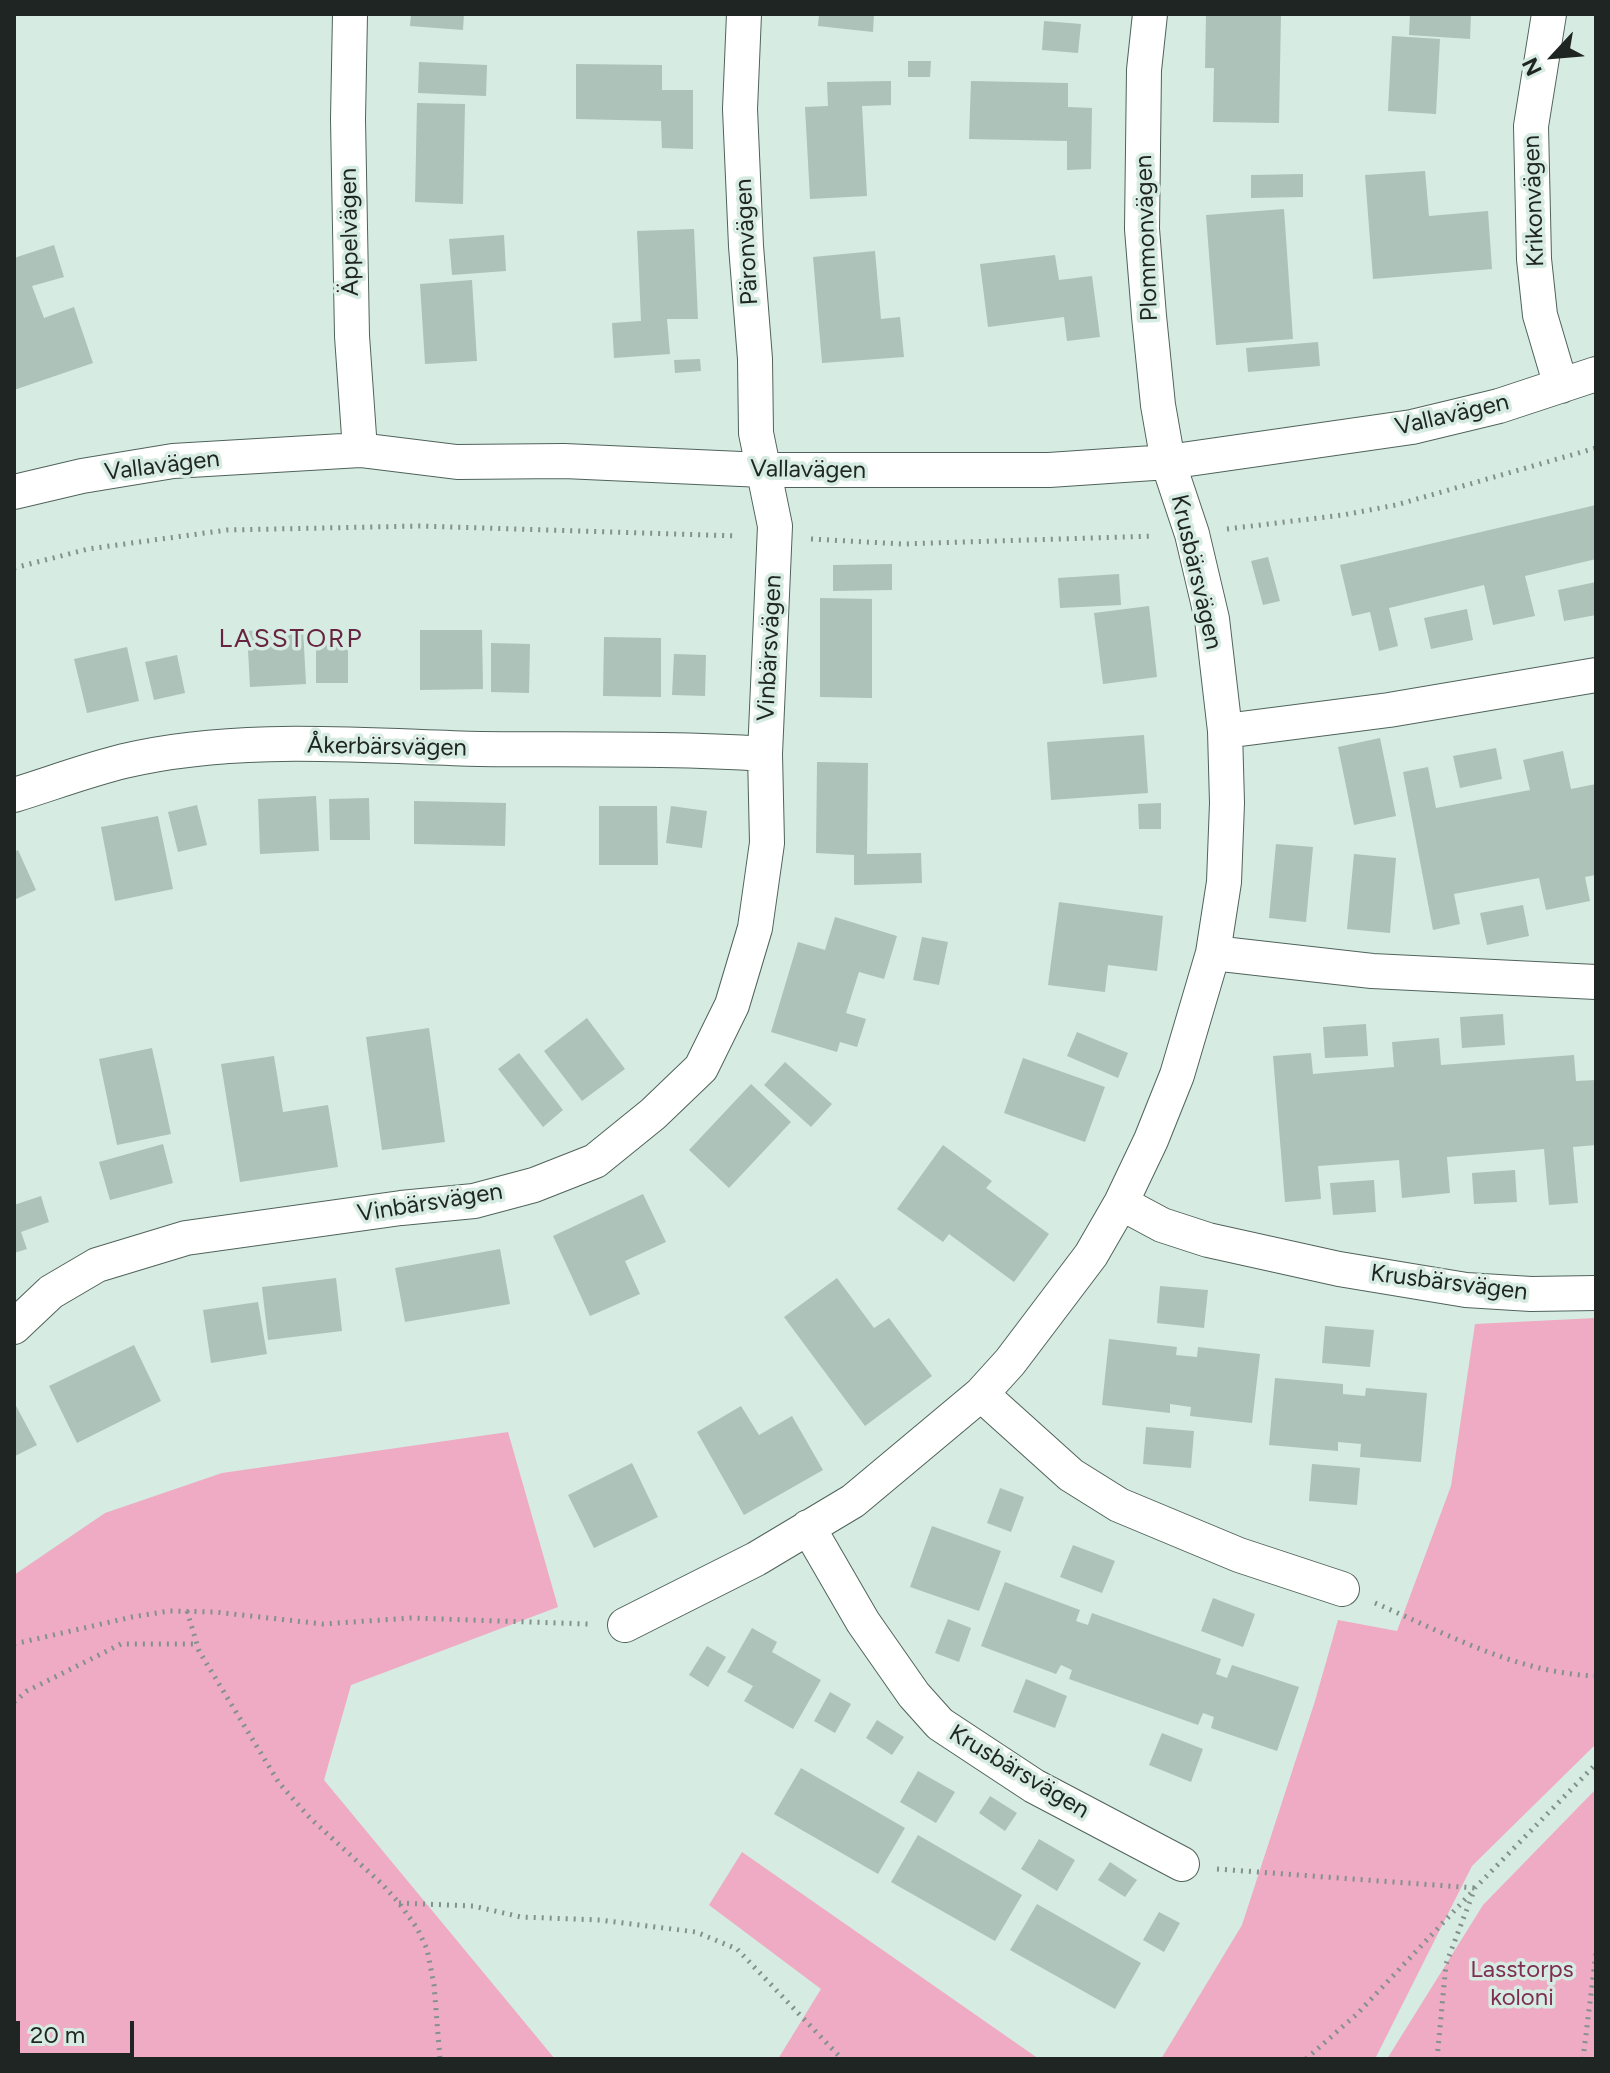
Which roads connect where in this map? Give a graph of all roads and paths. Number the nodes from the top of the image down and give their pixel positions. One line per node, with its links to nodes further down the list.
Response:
1 (350, 14): 7 (street, Äppelvägen)
2 (744, 14): 9 (street, Päronvägen)
3 (1150, 14): 8 (street, Plommonvägen)
4 (1549, 14): 6 (street, Krikonvägen)
5 (1596, 374): 6 (street, Vallavägen)
6 (1561, 386): 8 (street, Vallavägen)
7 (360, 450): 9 (street, Vallavägen); 10 (street, Vallavägen)
8 (1168, 462): 9 (street, Vallavägen); 12 (street, Krusbärsvägen)
9 (763, 470): 13 (street, Vinbärsvägen)
10 (14, 492)
11 (1596, 675): 12 (street)
12 (1225, 731): 15 (street, Krusbärsvägen)
13 (765, 754): 14 (street, Åkerbärsvägen); 19 (street, Vinbärsvägen)
14 (14, 795)
15 (1213, 953): 16 (street); 17 (street, Krusbärsvägen)
16 (1596, 982)
17 (1121, 1203): 18 (street, Krusbärsvägen); 20 (street, Krusbärsvägen)
18 (1596, 1293)
19 (14, 1327)
20 (981, 1394): 21 (street, Krusbärsvägen); 22 (street)
21 (808, 1527): 24 (street, Krusbärsvägen); 30 (street, Krusbärsvägen)
22 (1342, 1589): 27 (path)
23 (187, 1611): 24 (path); 25 (path); 26 (path)
24 (625, 1625)
25 (14, 1644)
26 (198, 1644): 28 (path); 32 (path)
27 (1596, 1676)
28 (14, 1702)
29 (1596, 1764): 31 (path)
30 (1182, 1864): 31 (path)
31 (1475, 1888): 36 (path); 37 (path)
32 (399, 1903): 34 (path); 35 (path)
33 (1596, 1953): 38 (path)
34 (440, 2059)
35 (842, 2059)
36 (1306, 2059)
37 (1437, 2059)
38 (1583, 2059)

